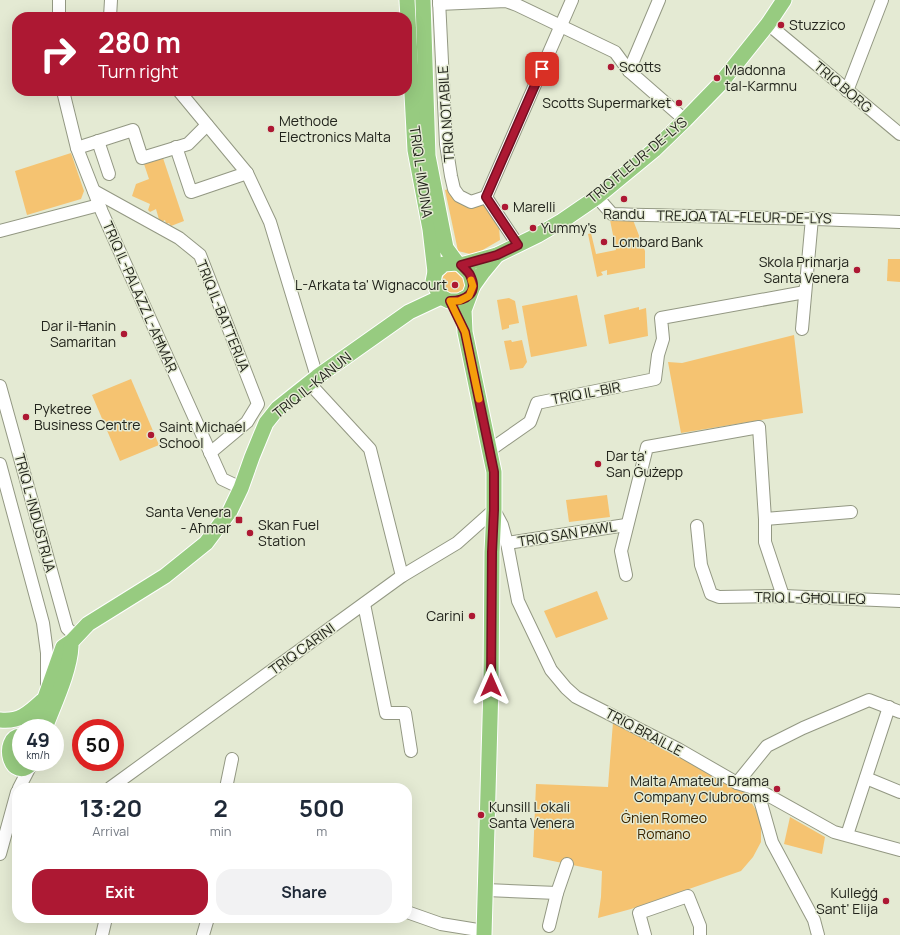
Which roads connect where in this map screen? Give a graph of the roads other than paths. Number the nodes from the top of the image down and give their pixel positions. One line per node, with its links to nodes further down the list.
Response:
1 (59, 0): 11 (street)
2 (111, 0): 12 (street)
3 (407, 0): 13 (main road, TRIQ L-IMDINA)
4 (423, 0): 38 (main road, TRIQ L-IMDINA)
5 (572, 0): 15 (street)
6 (659, 0): 16 (street)
7 (784, 0): 14 (main road, TRIQ FLEUR-DE-LYS)
8 (882, 0): 17 (street)
9 (439, 2): 10 (street); 31 (street, TRIQ NOTABILE)
10 (517, 2): 15 (street)
11 (59, 12)
12 (110, 12)
13 (408, 12)
14 (768, 24): 17 (street, TRIQ BORG); 21 (main road, TRIQ FLEUR-DE-LYS)
15 (560, 26): 16 (street); 31 (street)
16 (629, 71): 21 (street)
17 (847, 91): 23 (street, TRIQ BORG)
18 (412, 94): 39 (main road, TRIQ L-IMDINA)
19 (63, 96): 26 (street, TRIQ IL-PALAZZ L-AĦMAR)
20 (183, 96): 22 (street)
21 (685, 120): 30 (main road, TRIQ FLEUR-DE-LYS)
22 (207, 124): 25 (street); 27 (street)
23 (900, 134)
24 (98, 141): 25 (street); 26 (street); 28 (street)
25 (176, 147): 27 (street)
26 (77, 148): 29 (street, TRIQ IL-PALAZZ L-AĦMAR)
27 (247, 173): 46 (street)
28 (109, 174)
29 (94, 192): 32 (street, TRIQ IL-PALAZZ L-AĦMAR); 49 (street, TRIQ IL-BATTERIJA)
30 (596, 196): 33 (street, TREJQA TAL-FLEUR-DE-LYS); 36 (main road, TRIQ FLEUR-DE-LYS)
31 (486, 197): 36 (street)
32 (99, 206): 35 (street); 49 (street, TRIQ IL-PALAZZ L-AĦMAR)
33 (812, 218): 34 (street, TREJQA TAL-FLEUR-DE-LYS); 41 (street)
34 (900, 222)
35 (0, 231)
36 (518, 245): 37 (main road, TRIQ FLEUR-DE-LYS)
37 (497, 255): 38 (main road, TRIQ FLEUR-DE-LYS); 40 (main road, TRIQ FLEUR-DE-LYS)
38 (459, 264): 39 (main road); 40 (main road)
39 (434, 277): 42 (main road); 43 (main road, TRIQ IL-KANUN)
40 (471, 291): 42 (main road); 45 (main road)
41 (805, 292): 44 (street); 48 (street, TRIQ IL-BIR)
42 (446, 299): 43 (main road, TRIQ IL-KANUN); 45 (main road)
43 (409, 312): 46 (main road, TRIQ IL-KANUN)
44 (802, 329)
45 (465, 332): 48 (main road)
46 (314, 380): 51 (main road, TRIQ IL-KANUN); 59 (street)
47 (0, 386): 63 (street, TRIQ L-INDUSTRIJA)
48 (490, 450): 52 (main road)
49 (210, 453): 51 (street, TRIQ IL-PALAZZ L-AĦMAR)
50 (0, 464): 64 (street, TRIQ L-INDUSTRIJA)
51 (241, 488): 63 (main road, TRIQ IL-KANUN)
52 (494, 510): 57 (street, TRIQ BRAILLE); 59 (street, TRIQ CARINI); 89 (main road)
53 (851, 512): 54 (street)
54 (766, 519): 55 (street); 60 (street)
55 (626, 525): 57 (street, TRIQ SAN PAWL); 58 (street)
56 (697, 526): 60 (street, TRIQ L-GĦOLLIEQ)
57 (507, 543): 81 (street, TRIQ BRAILLE)
58 (626, 575)
59 (402, 576): 62 (street, TRIQ CARINI)
60 (783, 596): 61 (street, TRIQ L-GĦOLLIEQ)
61 (900, 601)
62 (364, 604): 72 (street); 79 (street, TRIQ CARINI)
63 (74, 639): 64 (main road, TRIQ IL-KANUN); 67 (main road)
64 (45, 696): 66 (main road, TRIQ IL-KANUN); 68 (main road)
65 (895, 709): 76 (street); 81 (street)
66 (37, 719)
67 (49, 719)
68 (0, 720)
69 (0, 733): 70 (main road)
70 (12, 735)
71 (12, 739): 73 (main road)
72 (411, 751)
73 (5, 757): 77 (street)
74 (232, 759): 80 (street)
75 (27, 771): 78 (street)
76 (866, 778): 83 (street); 85 (street)
77 (16, 783)
78 (21, 783)
79 (117, 783)
80 (227, 783)
81 (737, 783): 82 (street, TRIQ BRAILLE)
82 (757, 789): 85 (street, TRIQ BRAILLE); 100 (street)
83 (900, 792)
84 (12, 810): 87 (street)
85 (847, 835): 86 (street, TRIQ BRAILLE)
86 (900, 850)
87 (0, 854)
88 (567, 864): 90 (street)
89 (486, 890): 90 (street); 95 (main road)
90 (558, 893): 94 (street)
91 (412, 914): 95 (street)
92 (105, 923): 96 (street)
93 (207, 923): 97 (street)
94 (549, 926)
95 (484, 933)
96 (102, 935)
97 (203, 935)
98 (645, 935): 99 (street)
99 (700, 935)
100 (818, 935)

